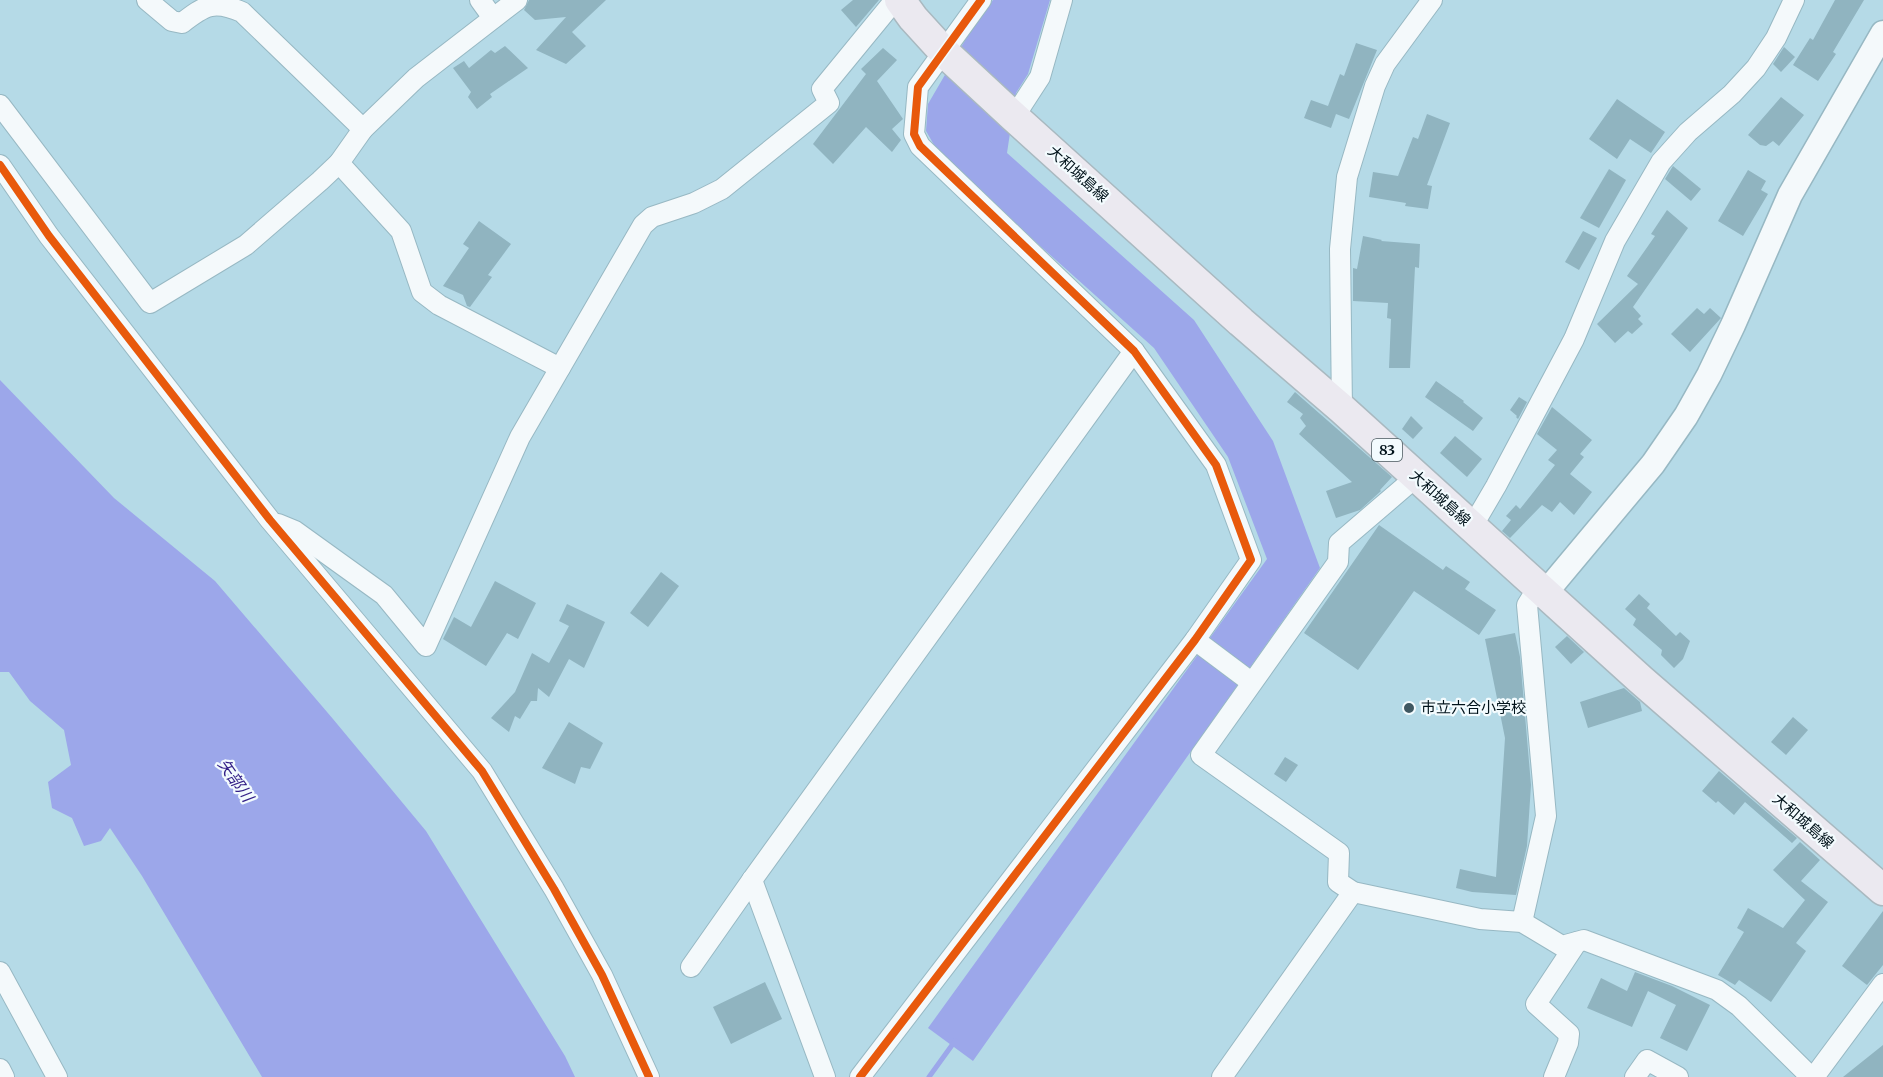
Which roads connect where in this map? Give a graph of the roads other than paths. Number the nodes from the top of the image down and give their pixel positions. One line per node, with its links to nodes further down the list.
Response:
1 (147, 0): 15 (street)
2 (480, 0): 10 (street)
3 (517, 0): 10 (street)
4 (895, 0): 19 (street)
5 (900, 0): 12 (main road, 大和城島線 / 83)
6 (981, 0): 12 (street)
7 (1062, 0): 14 (street)
8 (1432, 0): 20 (street)
9 (1794, 0): 23 (street)
10 (493, 18): 15 (street)
11 (1883, 33): 24 (street)
12 (944, 52): 14 (main road, 大和城島線 / 83); 18 (street)
13 (0, 105): 16 (street)
14 (1014, 117): 20 (main road, 大和城島線 / 83)
15 (363, 129): 16 (street)
16 (339, 163): 19 (street)
17 (0, 165): 22 (street)
18 (1134, 351): 25 (street); 27 (street)
19 (560, 368): 22 (street)
20 (1342, 409): 21 (main road, 大和城島線 / 83)
21 (1416, 477): 23 (main road, 大和城島線 / 83); 26 (street)
22 (270, 520): 38 (street)
23 (1472, 527): 24 (main road, 大和城島線 / 83)
24 (1543, 589): 28 (main road, 大和城島線 / 83); 30 (street)
25 (1201, 645): 26 (street); 40 (street)
26 (1251, 682): 29 (street)
27 (752, 880): 32 (street); 39 (street)
28 (1883, 890)
29 (1353, 892): 30 (street); 41 (street)
30 (1522, 922): 31 (street)
31 (1577, 942): 42 (street); 45 (street)
32 (691, 967)
33 (0, 972): 37 (street)
34 (1883, 984): 45 (street)
35 (0, 1069): 36 (street)
36 (4, 1077)
37 (57, 1077)
38 (649, 1077)
39 (825, 1077)
40 (860, 1077)
41 (1222, 1077)
42 (1554, 1077)
43 (1635, 1077): 44 (street)
44 (1678, 1077)
45 (1812, 1077)

